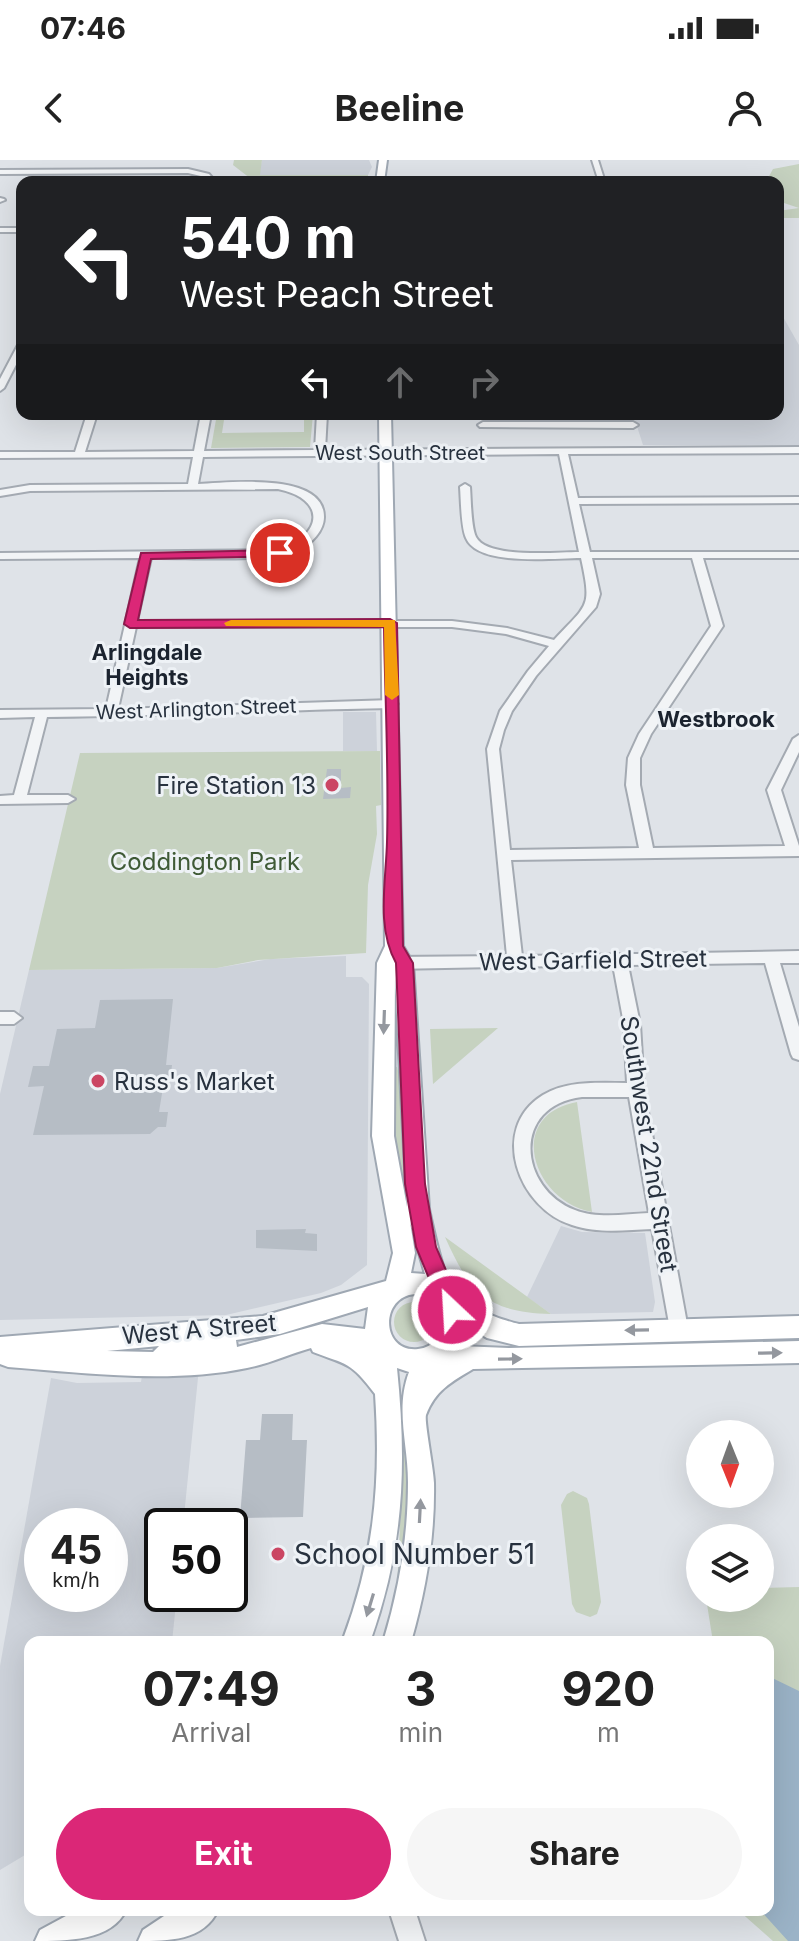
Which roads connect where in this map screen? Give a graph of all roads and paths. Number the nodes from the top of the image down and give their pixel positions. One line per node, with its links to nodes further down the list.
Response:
1 (125, 160): 7 (street)
2 (375, 160): 4 (main road)
3 (383, 160): 4 (main road)
4 (380, 170): 12 (main road)
5 (0, 172): 6 (street)
6 (91, 172): 7 (street); 9 (street)
7 (119, 172): 8 (street)
8 (154, 172): 10 (street); 11 (street)
9 (89, 176)
10 (152, 176)
11 (208, 176)
12 (380, 176)
13 (16, 359): 15 (street)
14 (0, 367): 15 (street)
15 (12, 367): 16 (street)
16 (0, 388)
17 (90, 420): 27 (street)
18 (205, 420): 28 (street)
19 (322, 420): 25 (street)
20 (385, 420): 26 (main road)
21 (483, 425): 23 (street)
22 (799, 450): 23 (street, West South Street)
23 (634, 451): 24 (street, West South Street)
24 (563, 452): 26 (street, West South Street); 34 (street)
25 (320, 453): 26 (street, West South Street); 28 (street, West South Street)
26 (386, 453): 40 (main road)
27 (79, 454): 28 (street, West South Street); 29 (street, West South Street)
28 (198, 454): 30 (street)
29 (0, 455)
30 (192, 487): 32 (street); 35 (street)
31 (465, 487): 39 (street)
32 (0, 493)
33 (799, 500): 34 (street)
34 (574, 501): 39 (street)
35 (146, 555): 37 (street); 41 (street)
36 (799, 555): 38 (street)
37 (0, 556)
38 (697, 556): 39 (street); 52 (street)
39 (586, 557): 42 (street)
40 (390, 623): 41 (street); 42 (street); 43 (main road)
41 (130, 624): 45 (street)
42 (559, 645): 53 (street)
43 (392, 704): 45 (street, West Arlington Street); 54 (main road)
44 (42, 713): 45 (street, West Arlington Street); 46 (street, West Arlington Street); 50 (street)
45 (111, 713)
46 (0, 714)
47 (799, 739): 51 (street)
48 (68, 799): 50 (street)
49 (0, 800): 50 (street)
50 (19, 800)
51 (796, 851): 52 (street)
52 (647, 853): 53 (street)
53 (504, 855): 58 (street)
54 (395, 957): 58 (street, West Garfield Street); 61 (main road, one-way to 61); 65 (main road)
55 (799, 957): 56 (street, West Garfield Street)
56 (771, 958): 57 (street, West Garfield Street); 59 (street)
57 (620, 960): 58 (street, West Garfield Street); 60 (street, Southwest 22nd Street)
58 (515, 961)
59 (799, 1054)
60 (636, 1090): 62 (street, Southwest 22nd Street); 62 (street)
61 (395, 1218): 63 (main road); 64 (main road)
62 (660, 1221): 68 (street, Southwest 22nd Street)
63 (395, 1290): 64 (main road, West A Street); 65 (main road); 69 (main road)
64 (361, 1297): 66 (main road, West A Street)
65 (447, 1300): 68 (main road, one-way to 65); 73 (main road)
66 (302, 1319): 71 (main road, West A Street); 75 (main road)
67 (799, 1327): 68 (main road)
68 (679, 1329)
69 (382, 1344): 70 (main road, West A Street); 73 (main road); 76 (main road)
70 (289, 1346): 75 (main road, West A Street); 76 (main road)
71 (0, 1352): 75 (main road, West A Street)
72 (799, 1352): 74 (main road, one-way to 72)
73 (430, 1357): 74 (main road); 77 (main road)
74 (470, 1359): 77 (main road)
75 (158, 1364)
76 (387, 1390): 78 (main road, one-way to 78)
77 (420, 1460): 79 (main road, one-way to 77)
78 (358, 1636)
79 (399, 1636)
80 (99, 1916): 83 (main road)
81 (193, 1916): 84 (main road)
82 (404, 1916): 85 (street)
83 (51, 1941)
84 (154, 1941)
85 (412, 1941)

